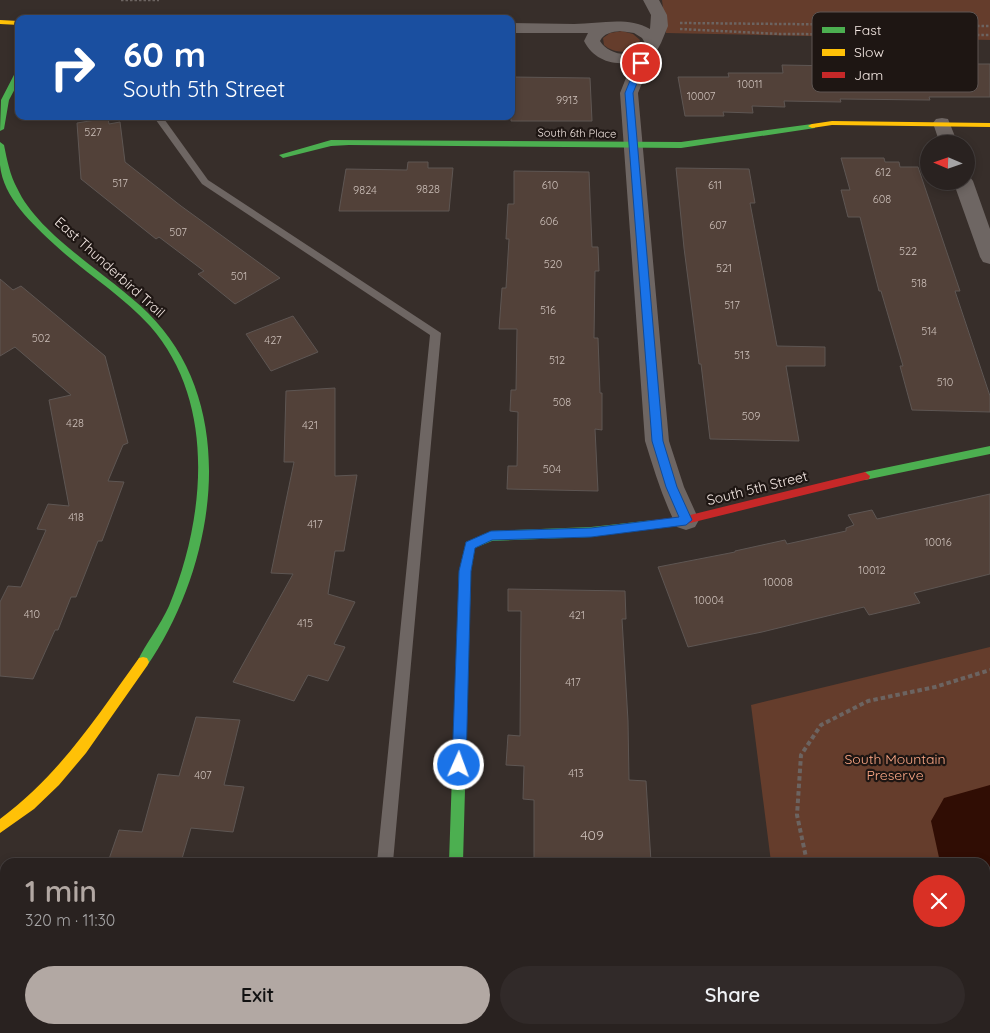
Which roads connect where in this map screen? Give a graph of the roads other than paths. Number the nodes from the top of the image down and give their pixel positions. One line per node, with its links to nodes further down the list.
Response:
1 (652, 2): 5 (street); 8 (street)
2 (0, 22): 3 (street)
3 (15, 22)
4 (610, 27): 5 (street); 6 (street); 9 (street)
5 (631, 27): 8 (street)
6 (515, 28)
7 (515, 36): 9 (street)
8 (655, 36): 9 (street); 11 (street)
9 (599, 51): 11 (street)
10 (15, 81): 15 (street)
11 (629, 93): 18 (street)
12 (160, 120): 25 (lane)
13 (942, 123): 14 (street, South 6th Place); 16 (street); 18 (street, South 6th Place)
14 (990, 125)
15 (0, 130)
16 (946, 135)
17 (0, 145): 24 (street, East Thunderbird Trail)
18 (632, 146): 19 (street, South 6th Place); 23 (street)
19 (283, 155)
20 (966, 190): 21 (street)
21 (990, 257)
22 (990, 450): 23 (street, South 5th Street)
23 (686, 520): 26 (street, South 5th Street)
24 (0, 827)
25 (385, 858)
26 (456, 858)

